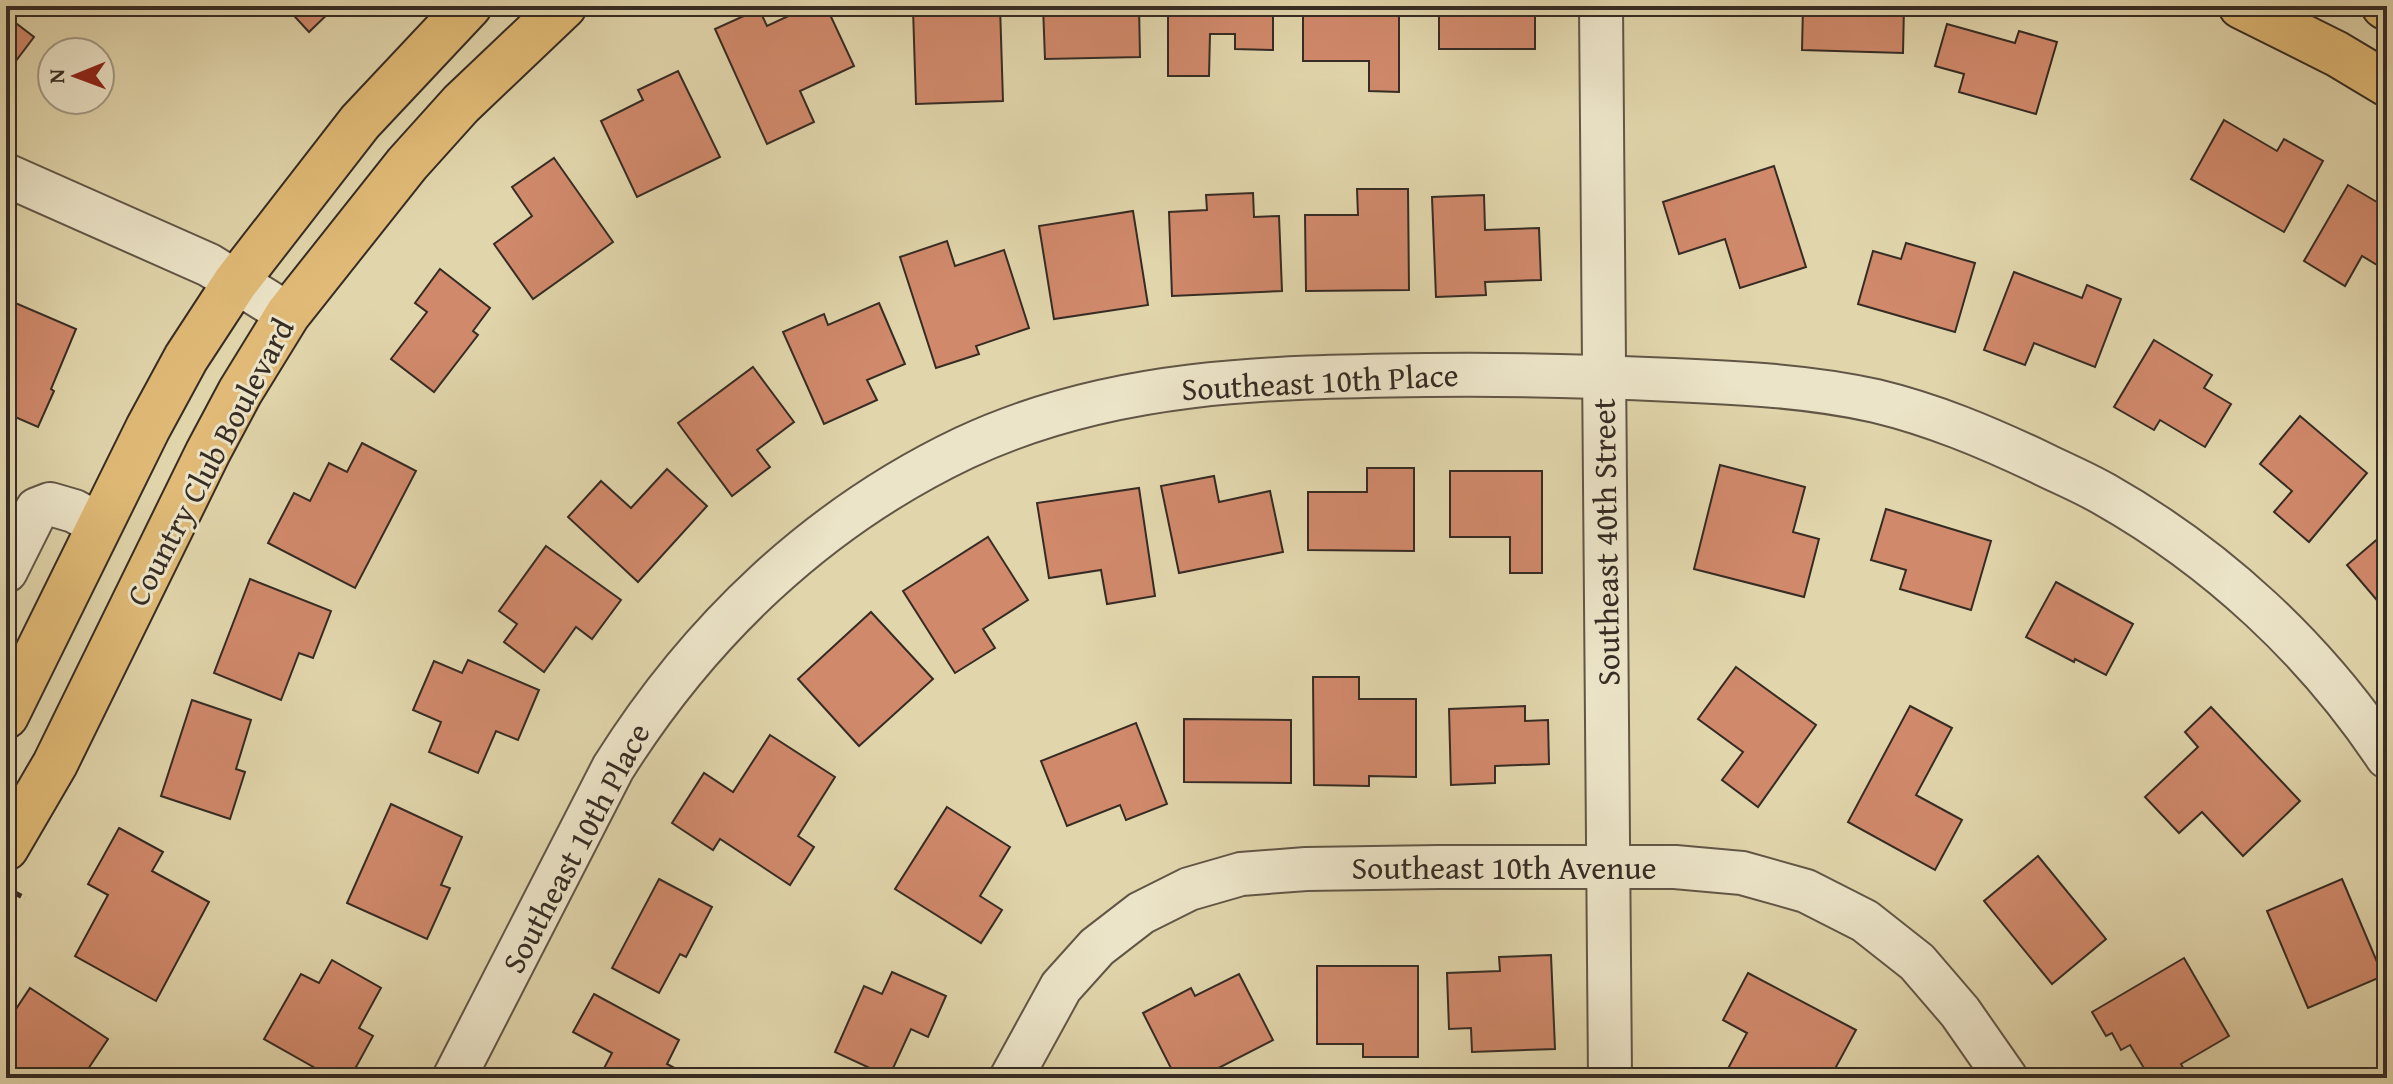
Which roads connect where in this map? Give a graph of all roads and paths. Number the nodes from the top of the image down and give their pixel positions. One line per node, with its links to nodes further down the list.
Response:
1 (564, 6): 8 (main road, Country Club Boulevard)
2 (1601, 6): 9 (street, Southeast 40th Street)
3 (2241, 6): 5 (main road)
4 (454, 11): 7 (main road, Country Club Boulevard)
5 (2387, 84)
6 (6, 175): 7 (street)
7 (235, 283): 8 (street); 10 (main road, Country Club Boulevard)
8 (288, 314): 14 (main road, Country Club Boulevard)
9 (1604, 377): 13 (street, Southeast 10th Place); 15 (street, Southeast 40th Street); 18 (street, Southeast 10th Place)
10 (100, 525): 11 (street); 12 (main road, Country Club Boulevard)
11 (6, 571)
12 (6, 716)
13 (2387, 757)
14 (6, 848)
15 (1608, 868): 19 (street, Southeast 10th Avenue); 20 (street, Southeast 40th Street); 21 (street, Southeast 10th Avenue)
16 (6, 888): 17 (path)
17 (25, 898)
18 (454, 1078)
19 (1011, 1078)
20 (1610, 1078)
21 (2006, 1078)

